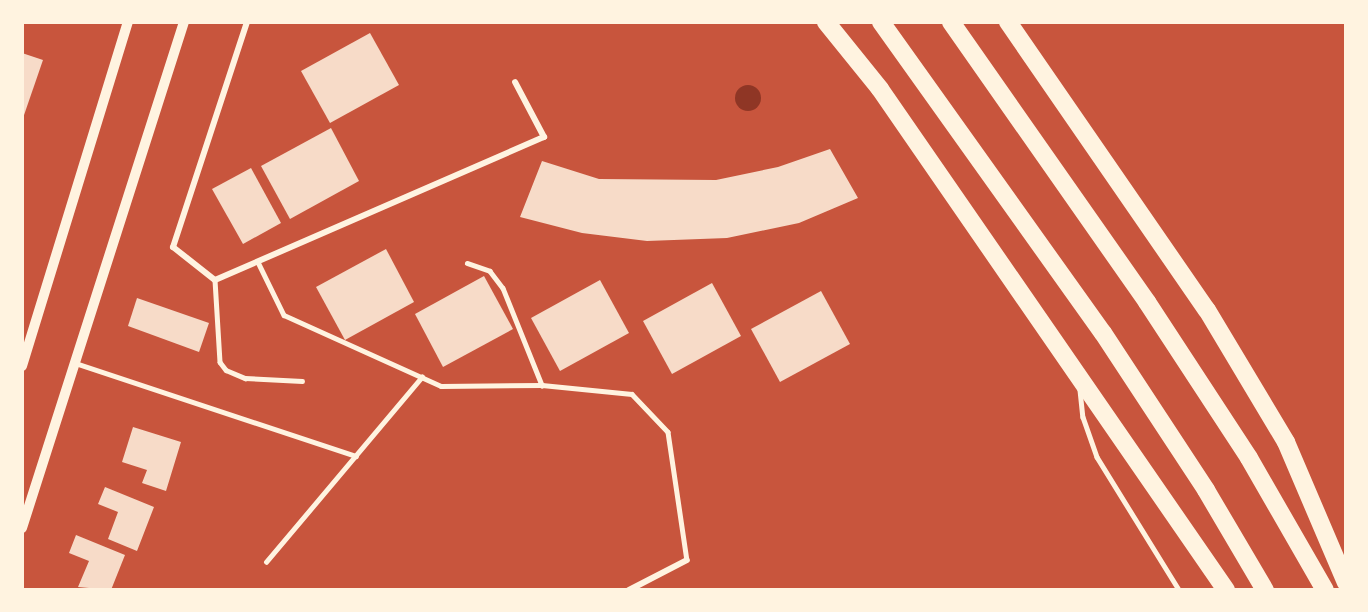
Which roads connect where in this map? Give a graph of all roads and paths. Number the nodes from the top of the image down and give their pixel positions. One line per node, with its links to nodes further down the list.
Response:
1 (128, 22): 12 (street)
2 (184, 22): 13 (street)
3 (247, 22): 11 (street)
4 (826, 22): 14 (highway)
5 (881, 22): 26 (highway)
6 (951, 22): 27 (highway)
7 (1008, 22): 22 (highway)
8 (515, 82): 9 (street)
9 (258, 262): 11 (street); 15 (lane)
10 (467, 263): 17 (lane)
11 (215, 280): 16 (lane)
12 (23, 361)
13 (75, 363): 18 (lane); 19 (street)
14 (1079, 375): 24 (lane); 25 (highway)
15 (422, 377): 17 (lane); 18 (lane)
16 (302, 381)
17 (542, 385): 20 (lane)
18 (356, 456): 21 (lane)
19 (22, 528)
20 (687, 560): 23 (street)
21 (266, 562)
22 (1346, 583)
23 (629, 590)
24 (1179, 590)
25 (1226, 590)
26 (1265, 590)
27 (1326, 590)

